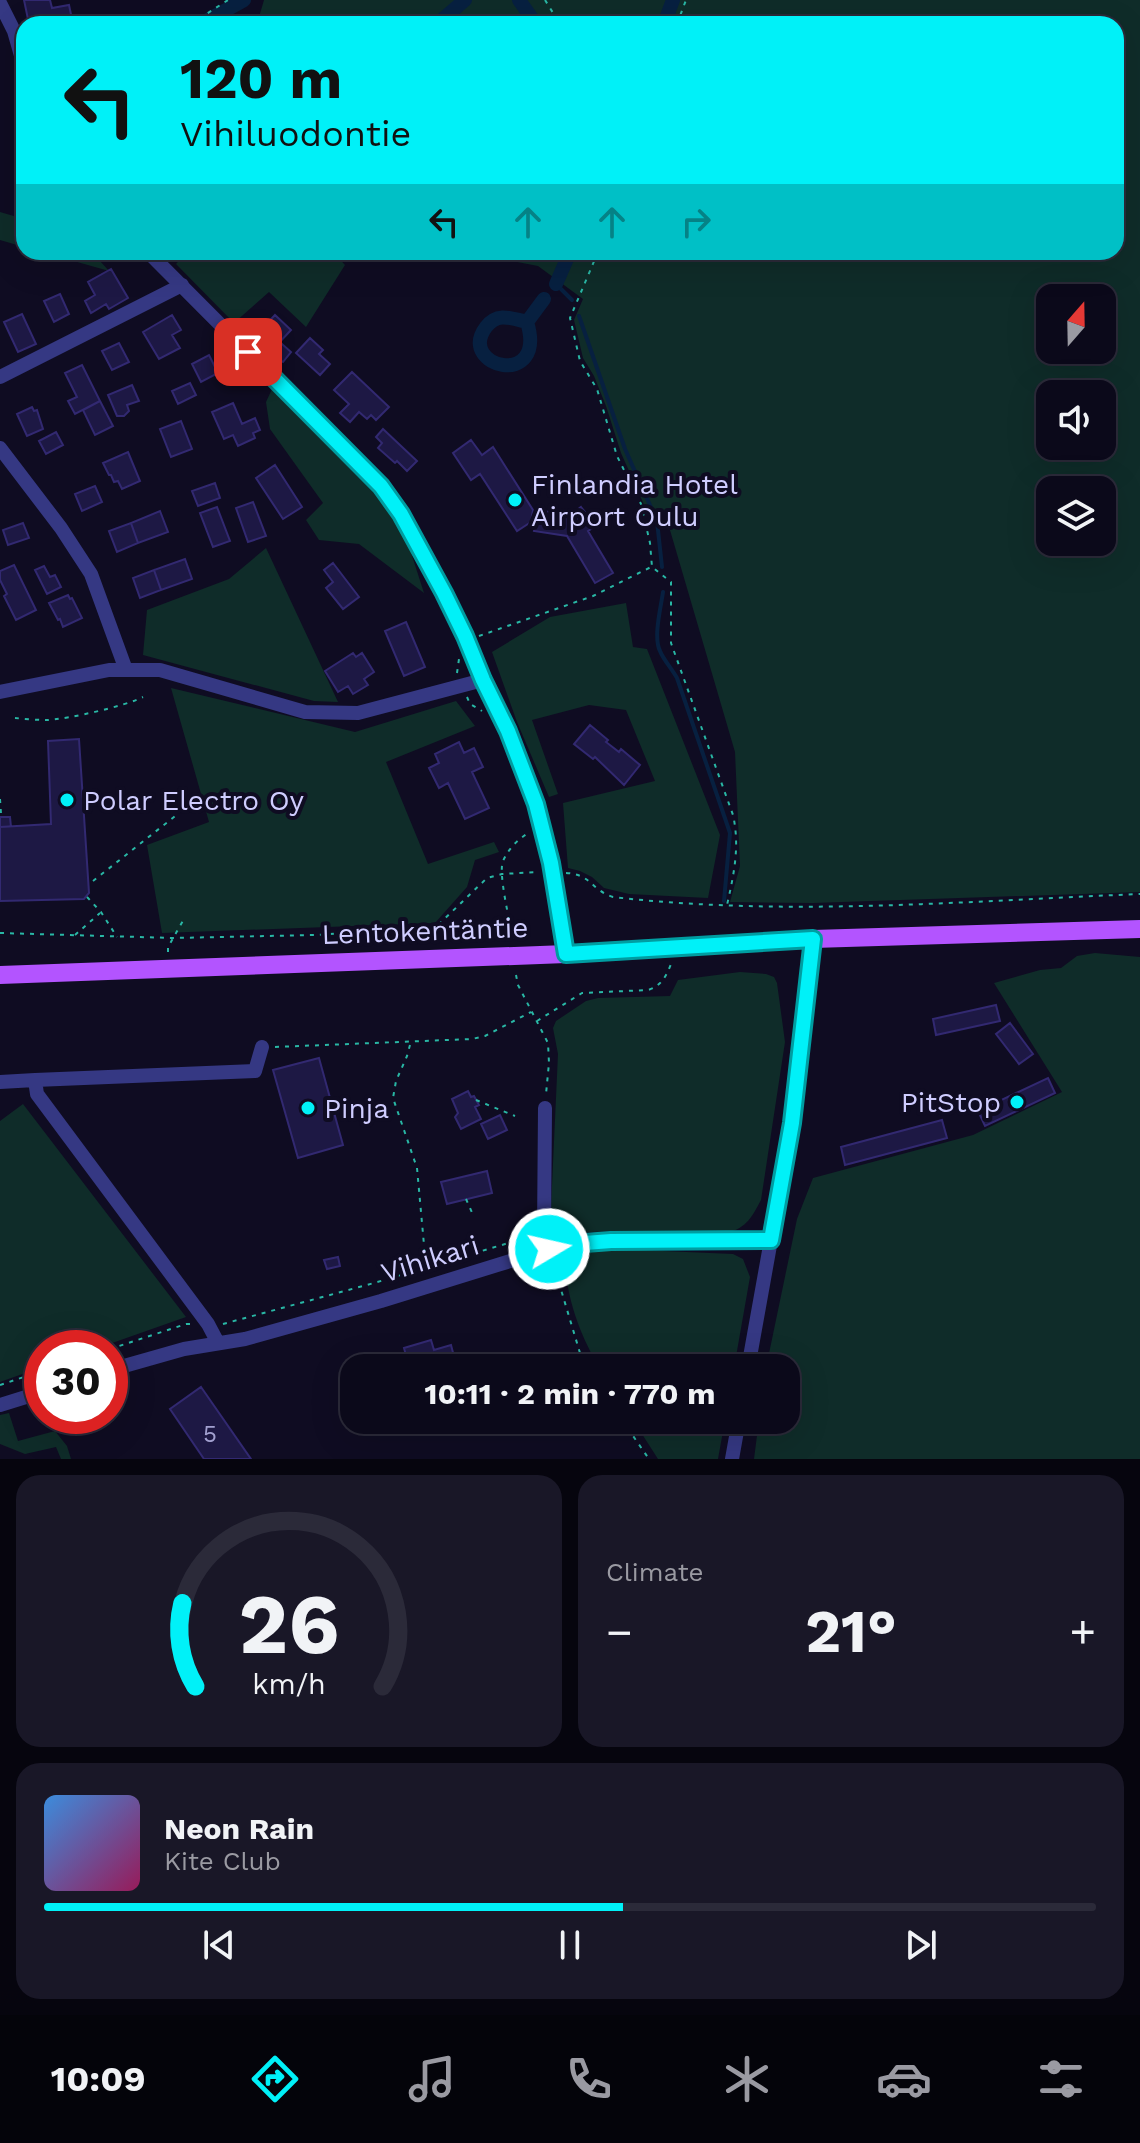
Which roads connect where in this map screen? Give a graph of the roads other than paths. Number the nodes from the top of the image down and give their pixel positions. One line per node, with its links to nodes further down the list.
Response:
1 (0, 3): 2 (street)
2 (16, 38)
3 (148, 260): 4 (street)
4 (182, 285): 5 (street); 8 (street)
5 (0, 377)
6 (0, 448): 7 (street)
7 (126, 670): 8 (street); 9 (street)
8 (483, 680): 12 (street)
9 (0, 692)
10 (1140, 929): 11 (main road, Lentokentäntie)
11 (813, 939): 12 (main road, Lentokentäntie); 18 (street)
12 (566, 954): 13 (main road, Lentokentäntie)
13 (0, 975)
14 (262, 1047): 15 (street)
15 (35, 1080): 16 (street); 20 (street)
16 (0, 1082)
17 (545, 1108): 19 (street)
18 (771, 1240): 19 (street, Vihikari); 21 (street)
19 (549, 1249): 20 (street, Vihikari)
20 (218, 1343): 22 (street, Vihikari)
21 (751, 1354)
22 (128, 1365)
23 (24, 1398): 24 (street)
24 (0, 1405)
25 (736, 1434): 26 (street)
26 (732, 1459)

